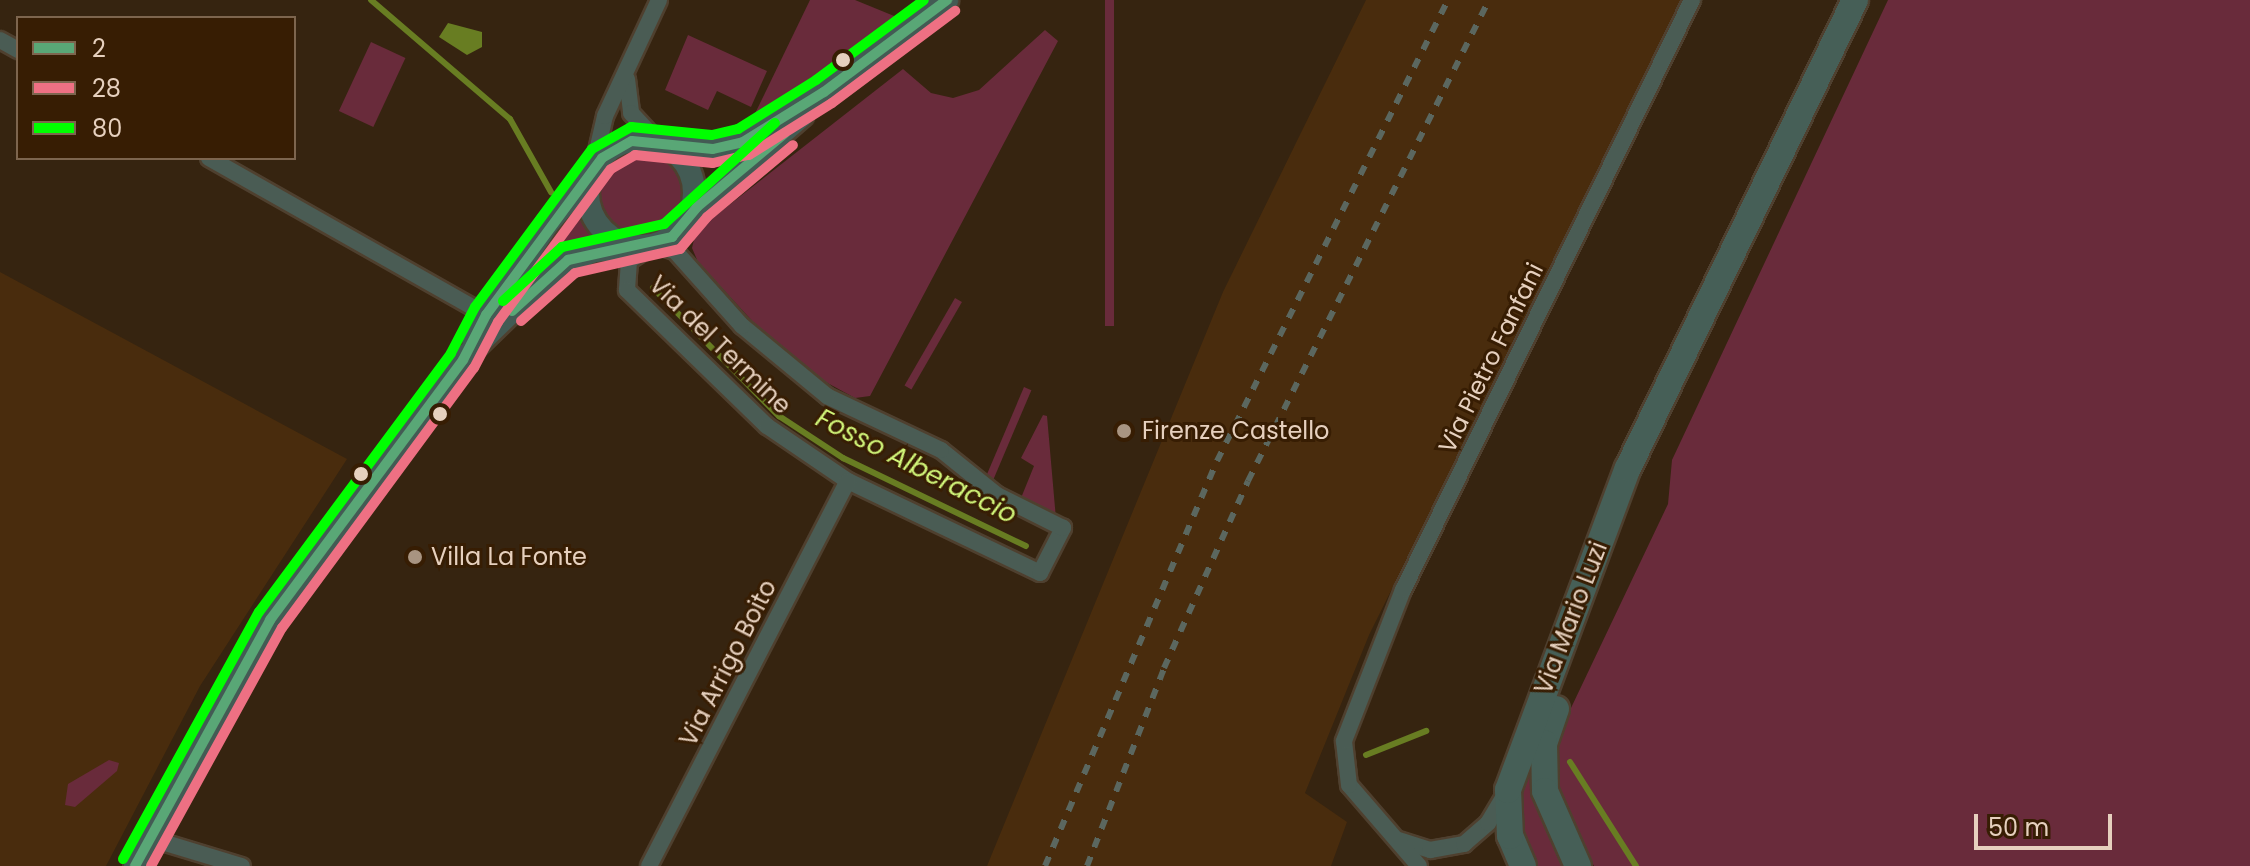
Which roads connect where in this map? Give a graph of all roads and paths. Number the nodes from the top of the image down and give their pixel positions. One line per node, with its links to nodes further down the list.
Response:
1 (659, 0): 5 (street)
2 (947, 0): 6 (main road)
3 (1692, 0): 18 (street, Via Pietro Fanfani)
4 (1855, 0): 14 (main road, Via Mario Luzi)
5 (628, 69): 7 (street); 9 (street)
6 (824, 92): 7 (main road); 10 (main road)
7 (659, 143): 9 (main road); 10 (main road)
8 (213, 160): 12 (street)
9 (592, 172): 11 (main road); 12 (main road)
10 (691, 212): 11 (main road)
11 (649, 246): 13 (main road); 15 (street, Via del Termine); 15 (street, Via del Termine)
12 (486, 315): 13 (main road)
13 (467, 355): 17 (main road)
14 (1673, 377): 16 (main road, Via Mario Luzi); 24 (main road, Via Mario Luzi)
15 (848, 481): 21 (street, Via Arrigo Boito)
16 (1508, 790): 18 (street); 23 (main road, Via Mario Luzi)
17 (149, 838): 19 (main road); 20 (street)
18 (1397, 839): 22 (street)
19 (135, 866)
20 (242, 866)
21 (649, 866)
22 (1419, 866)
23 (1523, 866)
24 (1578, 866)

